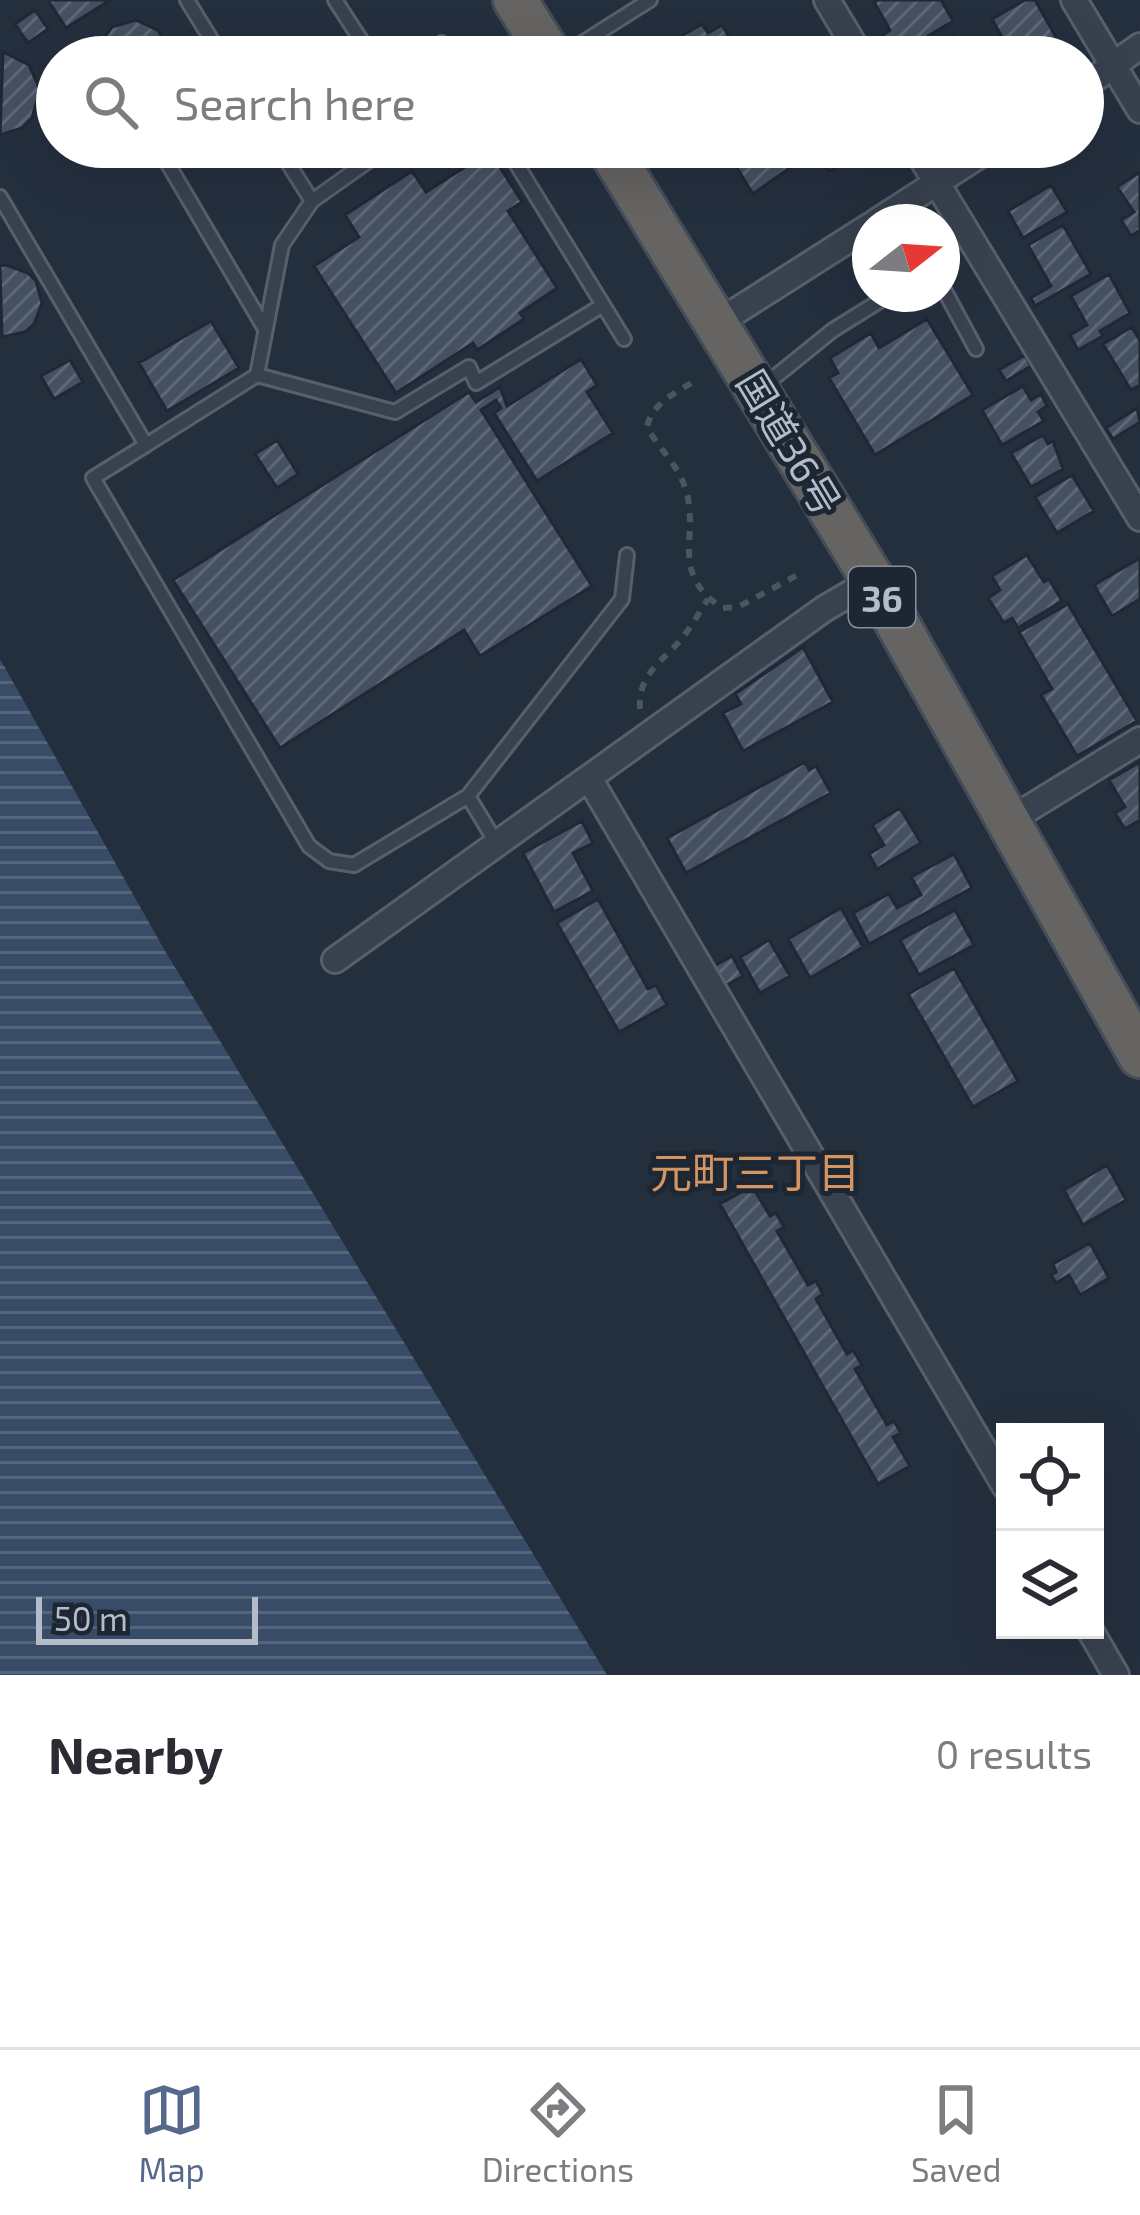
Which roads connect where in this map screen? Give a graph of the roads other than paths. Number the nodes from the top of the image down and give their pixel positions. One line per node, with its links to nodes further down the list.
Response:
1 (187, 0): 7 (lane)
2 (515, 0): 9 (highway)
3 (650, 0): 10 (lane)
4 (826, 0): 11 (street)
5 (1074, 0): 12 (street)
6 (339, 1): 8 (lane)
7 (209, 36)
8 (360, 36)
9 (540, 36)
10 (590, 36)
11 (848, 36)
12 (1095, 36)
13 (1140, 46): 15 (street)
14 (1104, 52): 15 (street)
15 (1113, 67): 16 (street); 17 (street)
16 (1104, 73)
17 (1140, 110)
18 (170, 168): 34 (lane)
19 (291, 168): 27 (lane)
20 (358, 168): 27 (lane)
21 (519, 168): 30 (lane)
22 (621, 168): 33 (highway, 国道36号 / 36)
23 (928, 168): 25 (street)
24 (960, 168): 25 (street)
25 (937, 183): 28 (street); 40 (street)
26 (0, 197): 39 (lane)
27 (312, 201): 34 (lane)
28 (904, 204)
29 (852, 237): 33 (street)
30 (603, 305): 35 (lane); 37 (lane)
31 (862, 312): 38 (lane)
32 (956, 312): 36 (lane)
33 (718, 322): 38 (highway, 国道36号 / 36)
34 (265, 329): 37 (lane)
35 (624, 339)
36 (976, 349)
37 (257, 375): 39 (lane)
38 (759, 389): 42 (highway, 国道36号 / 36)
39 (146, 445): 45 (lane)
40 (1140, 518)
41 (627, 555): 45 (lane)
42 (873, 580): 44 (street); 46 (highway, 国道36号 / 36)
43 (1140, 740): 46 (street)
44 (590, 780): 47 (street); 50 (street)
45 (468, 796): 47 (lane)
46 (1010, 820): 49 (highway, 国道36号 / 36)
47 (498, 845): 48 (street)
48 (335, 960)
49 (1140, 1056)
50 (996, 1471)
51 (1095, 1639): 52 (street)
52 (1116, 1675)

